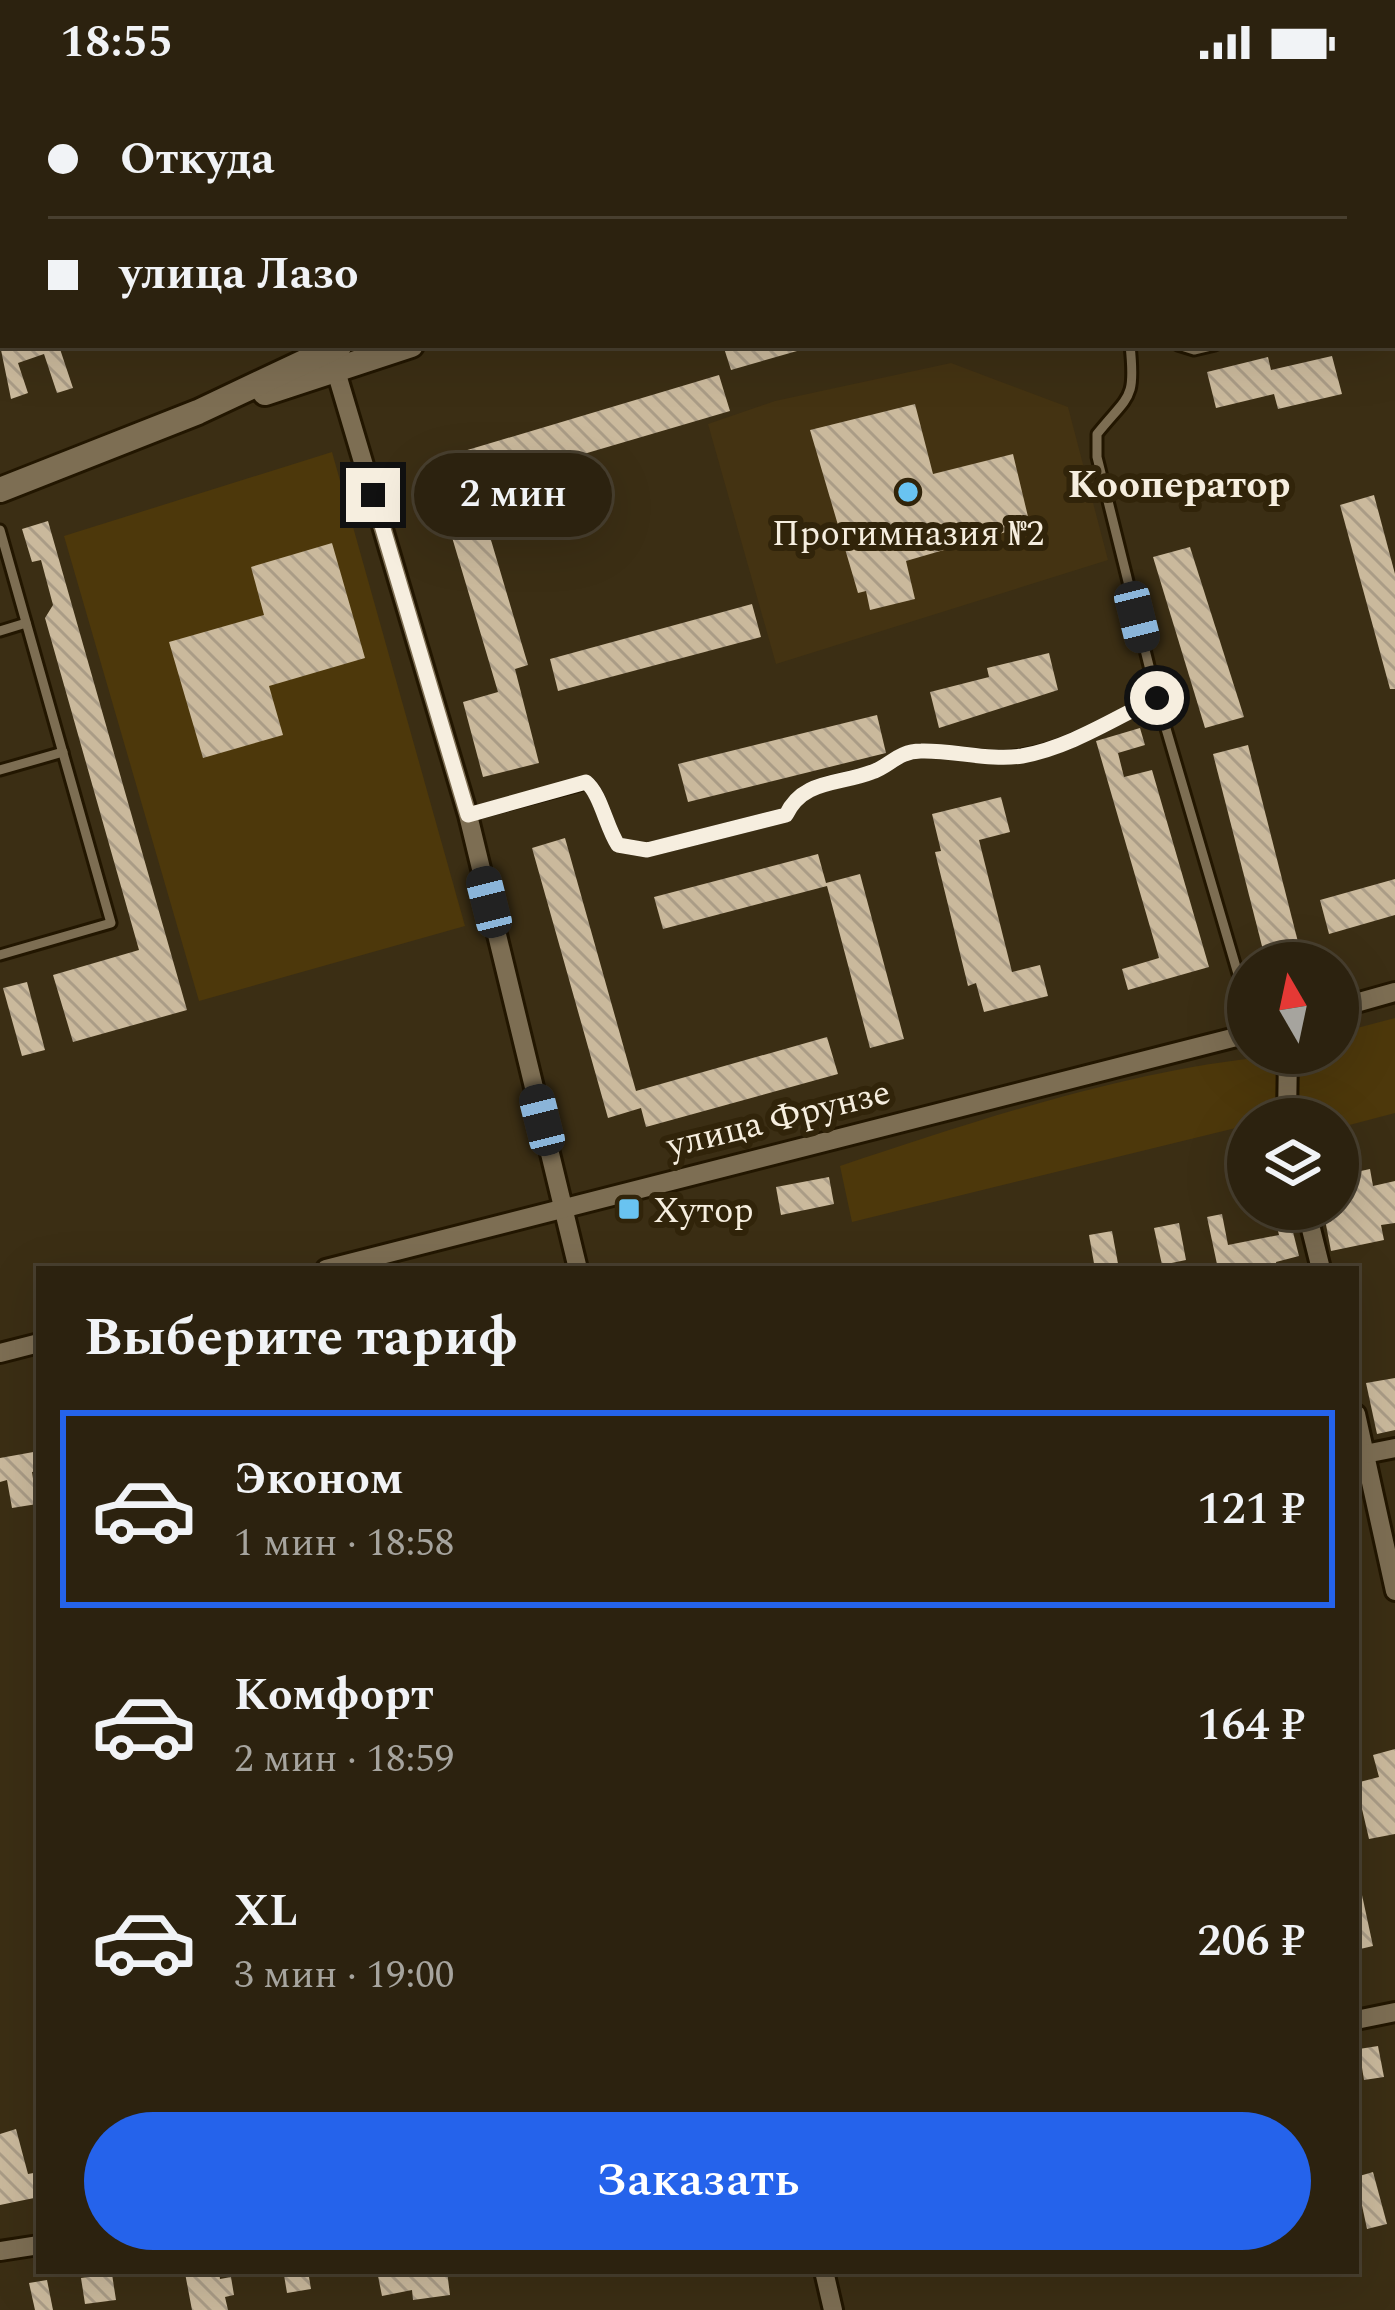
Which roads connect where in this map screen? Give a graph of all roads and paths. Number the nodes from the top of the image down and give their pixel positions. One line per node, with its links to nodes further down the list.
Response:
1 (382, 348): 3 (street)
2 (1130, 348): 8 (lane)
3 (333, 353): 4 (street); 11 (street)
4 (0, 490)
5 (0, 530): 6 (lane)
6 (26, 623): 7 (lane); 9 (lane)
7 (0, 631)
8 (1157, 698): 11 (lane); 12 (lane)
9 (63, 752): 10 (lane); 13 (lane)
10 (0, 770)
11 (468, 815): 17 (street)
12 (1229, 942)
13 (0, 955)
14 (1395, 992): 15 (street)
15 (1359, 1002)
16 (1227, 1039): 17 (street, улица Фрунзе)
17 (563, 1207): 19 (street, улица Фрунзе); 20 (street)
18 (1311, 1230): 21 (street)
19 (337, 1266)
20 (577, 1266)
21 (1320, 1266)
22 (36, 1344): 23 (street)
23 (0, 1354)
24 (1359, 1427): 26 (street)
25 (1395, 1448): 26 (street)
26 (1365, 1454): 27 (street)
27 (1395, 1591)
28 (1395, 2012): 29 (street)
29 (1359, 2019)
30 (36, 2245): 31 (street)
31 (0, 2251)
32 (825, 2274): 33 (street)
33 (833, 2310)

